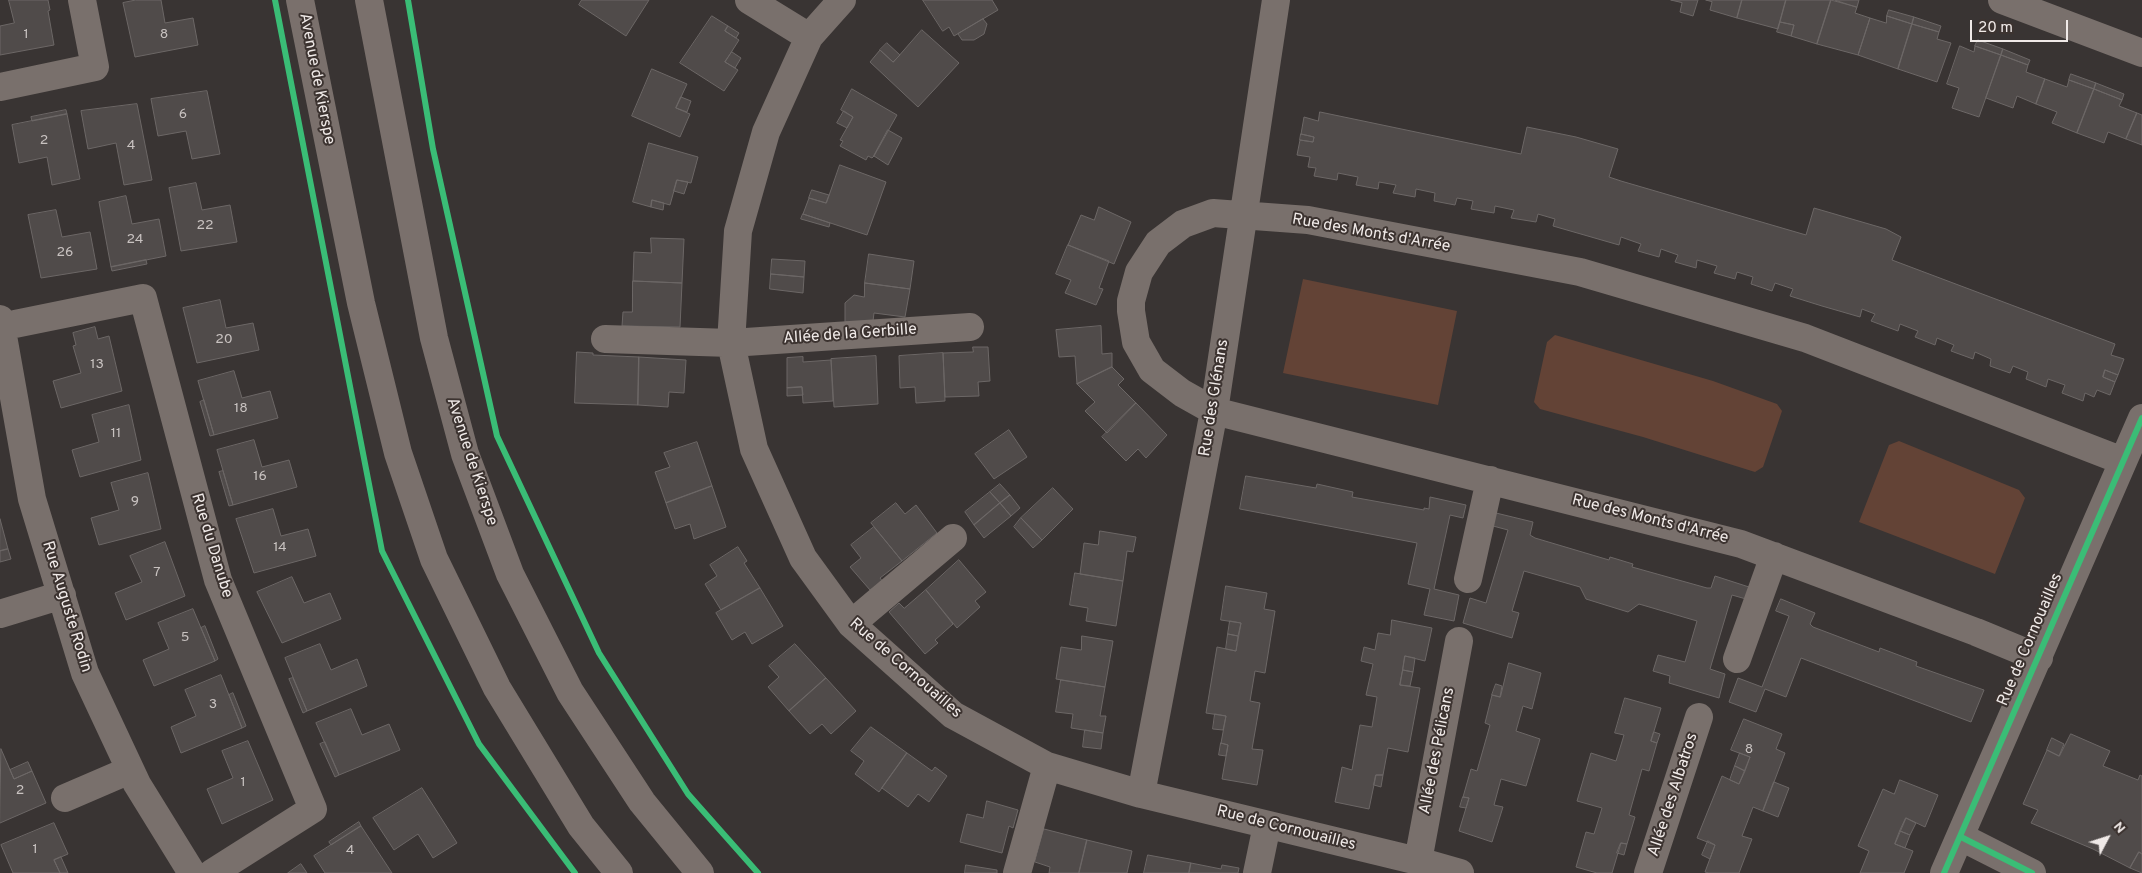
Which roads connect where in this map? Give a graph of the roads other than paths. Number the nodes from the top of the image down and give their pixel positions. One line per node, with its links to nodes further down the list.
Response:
1 (82, 0): 10 (street)
2 (300, 0): 39 (main road, Avenue de Kierspe)
3 (369, 0): 40 (main road, Avenue de Kierspe)
4 (749, 0): 8 (street)
5 (842, 0): 8 (street, Rue de Cornouailles)
6 (1276, 0): 11 (street, Rue des Glénans)
7 (2002, 0): 9 (street)
8 (809, 37): 15 (street, Rue de Cornouailles)
9 (2142, 53)
10 (0, 87)
11 (1242, 216): 16 (street, Rue des Glénans); 16 (street, Rue des Monts d'Arrée); 18 (street, Rue des Monts d'Arrée)
12 (0, 324): 23 (street, Rue Auguste Rodin); 38 (street, Rue du Danube)
13 (970, 328): 15 (street, Allée de la Gerbille)
14 (605, 339): 15 (street, Allée de la Gerbille)
15 (731, 342): 25 (street, Rue de Cornouailles)
16 (1214, 411): 19 (street, Rue des Monts d'Arrée); 32 (street, Rue des Glénans)
17 (2142, 418): 18 (street, Rue de Cornouailles)
18 (2123, 461): 27 (street, Rue de Cornouailles)
19 (1490, 480): 21 (street, Rue des Monts d'Arrée); 22 (street)
20 (953, 538): 25 (street)
21 (1774, 556): 27 (street, Rue des Monts d'Arrée); 28 (street)
22 (1468, 579)
23 (62, 595): 24 (street); 31 (street, Rue Auguste Rodin)
24 (0, 614)
25 (851, 624): 30 (street, Rue de Cornouailles)
26 (1459, 641): 36 (street, Allée des Pélicans)
27 (2039, 658): 35 (street, Rue de Cornouailles)
28 (1737, 659)
29 (1699, 717): 44 (street, Allée des Albatros)
30 (1047, 766): 32 (street, Rue de Cornouailles); 41 (street)
31 (130, 770): 33 (street); 37 (street, Rue Auguste Rodin)
32 (1141, 794): 34 (street, Rue de Cornouailles)
33 (65, 798)
34 (1267, 825): 36 (street, Rue de Cornouailles); 42 (street)
35 (1961, 837): 45 (street, Rue de Cornouailles); 46 (street)
36 (1418, 861): 43 (street, Rue de Cornouailles)
37 (192, 873)
38 (212, 873)
39 (619, 873)
40 (700, 873)
41 (1017, 873)
42 (1257, 873)
43 (1460, 873)
44 (1648, 873)
45 (1944, 873)
46 (2032, 873)

